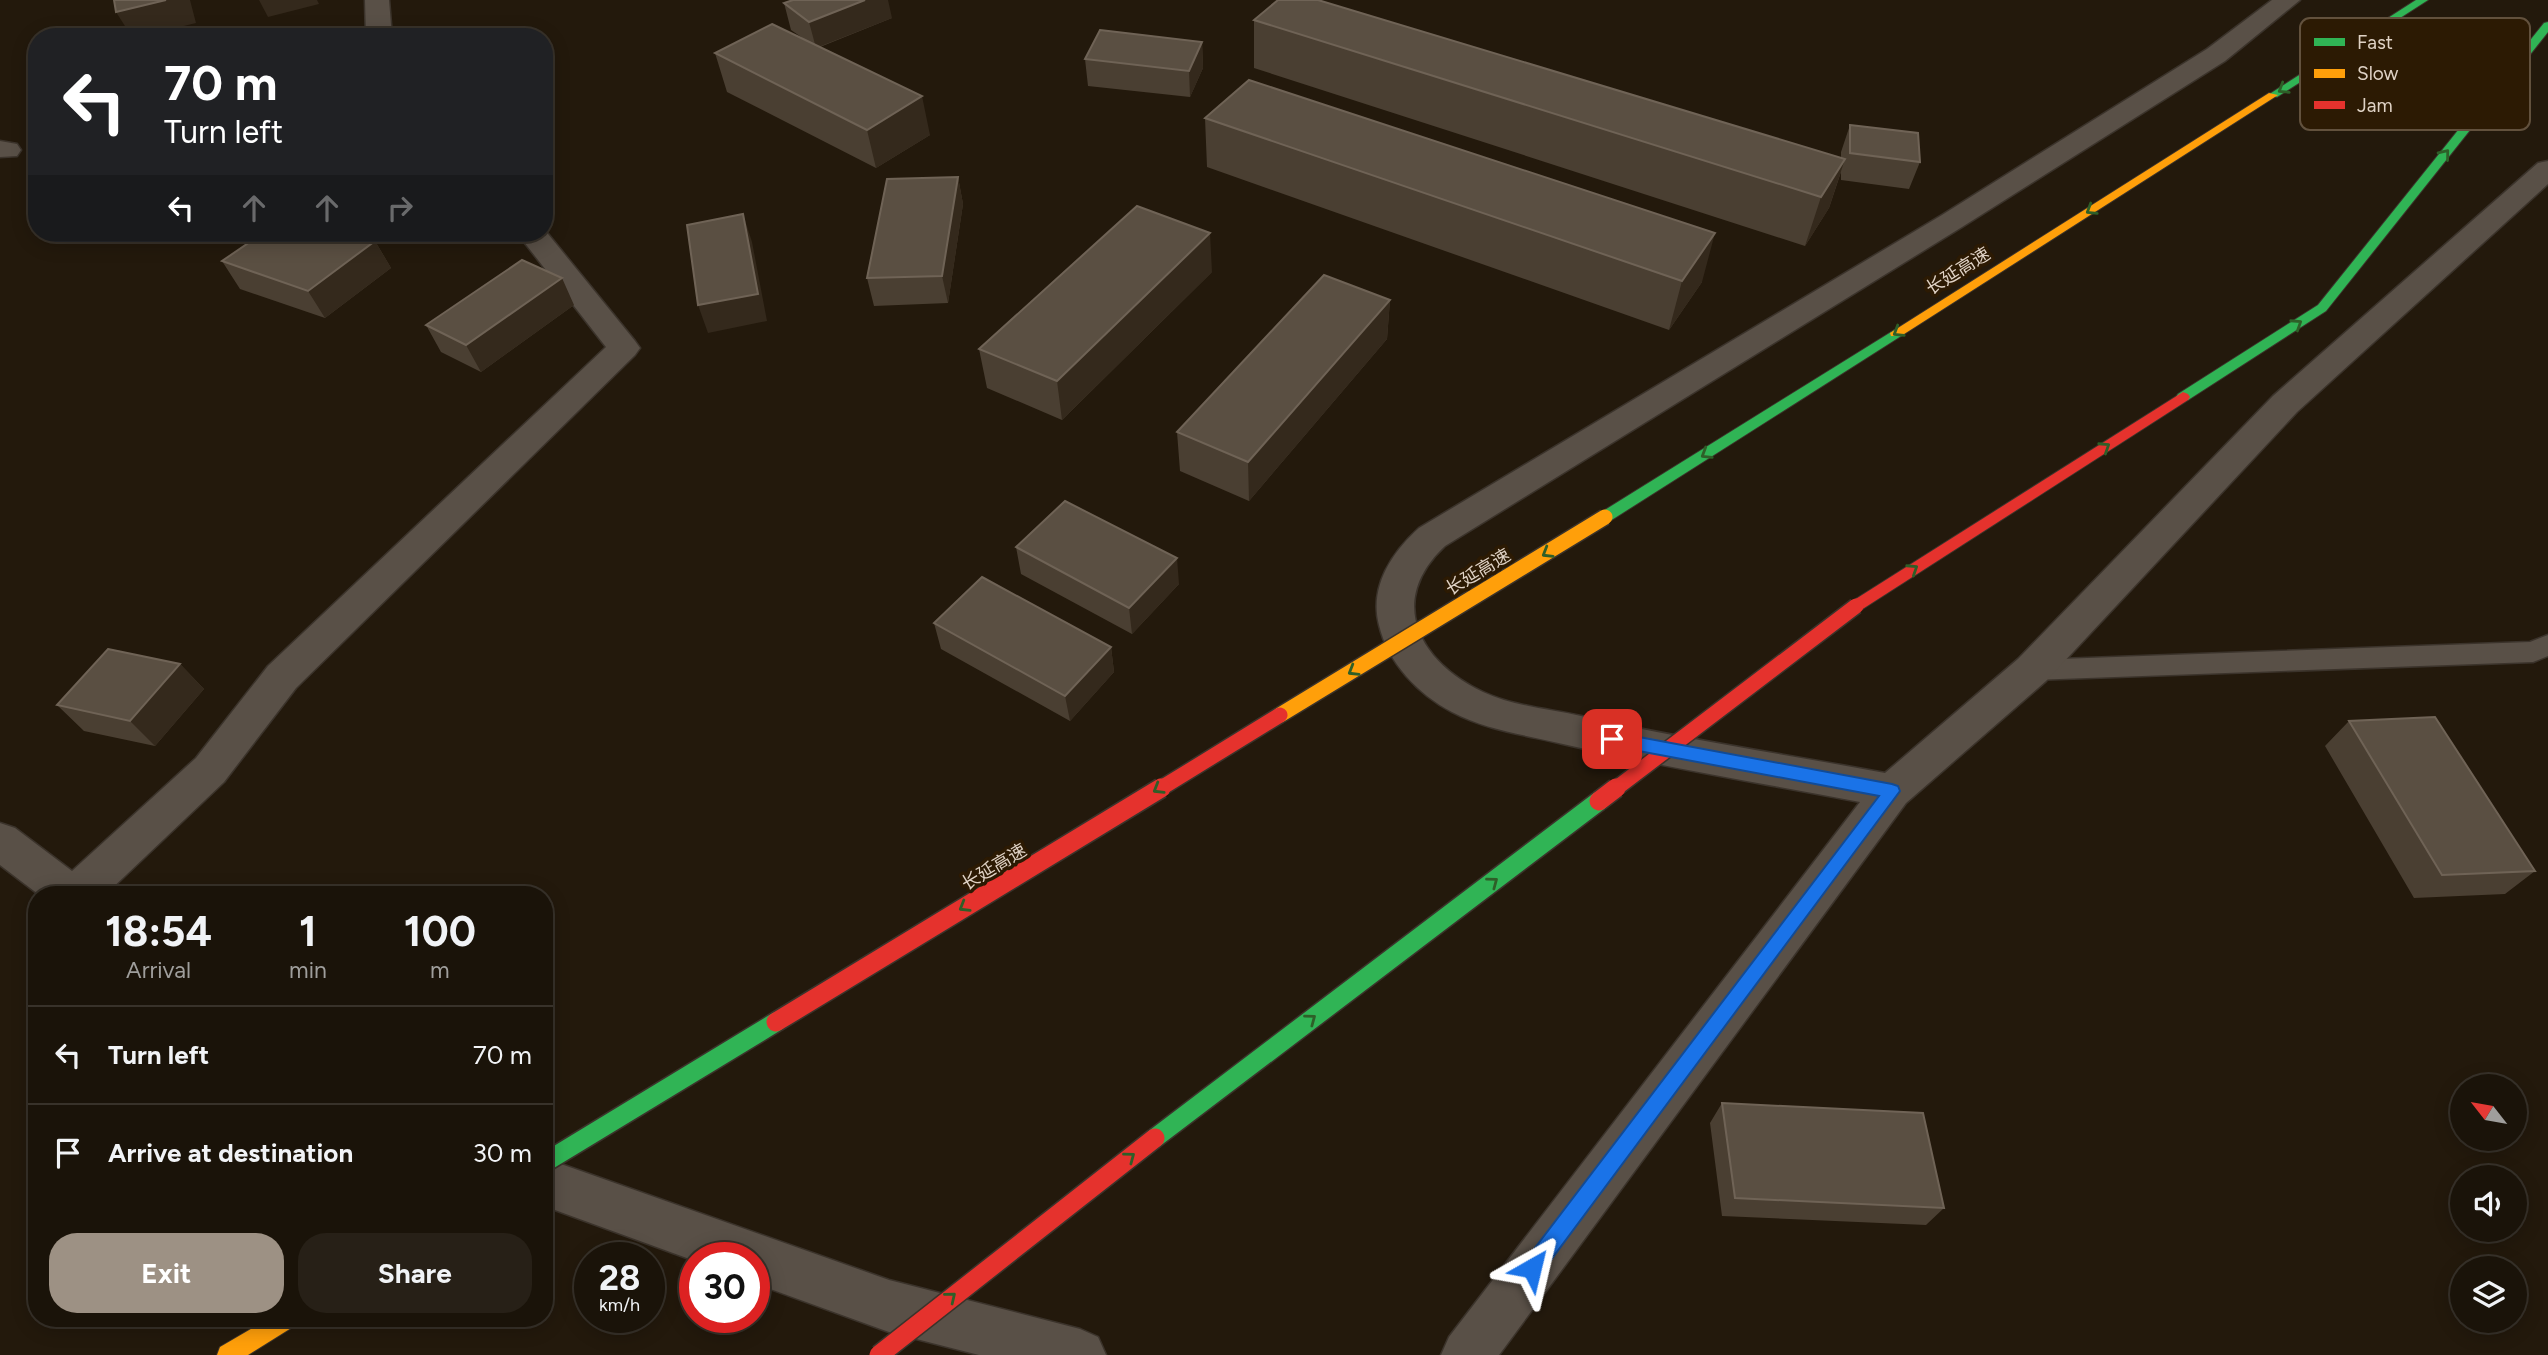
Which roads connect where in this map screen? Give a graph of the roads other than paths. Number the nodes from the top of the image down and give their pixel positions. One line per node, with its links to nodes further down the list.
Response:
1 (377, 0): 6 (street)
2 (2288, 0): 14 (street)
3 (2423, 0): 4 (highway, 长延高速, one-way to 4, bridge)
4 (2395, 18)
5 (2548, 25): 7 (highway, one-way to 5, bridge)
6 (379, 28)
7 (2530, 48)
8 (2300, 78): 18 (highway, 长延高速, one-way to 18, bridge)
9 (2464, 130): 22 (highway, one-way to 9, bridge)
10 (2548, 169): 13 (street)
11 (539, 242): 17 (street)
12 (2548, 645): 13 (lane)
13 (2032, 670): 14 (street)
14 (1892, 791): 24 (street)
15 (0, 841): 16 (street)
16 (59, 886)
17 (86, 886)
18 (553, 1158)
19 (553, 1185): 23 (street)
20 (274, 1327): 21 (highway)
21 (228, 1355)
22 (878, 1355)
23 (1080, 1355)
24 (1467, 1355)

